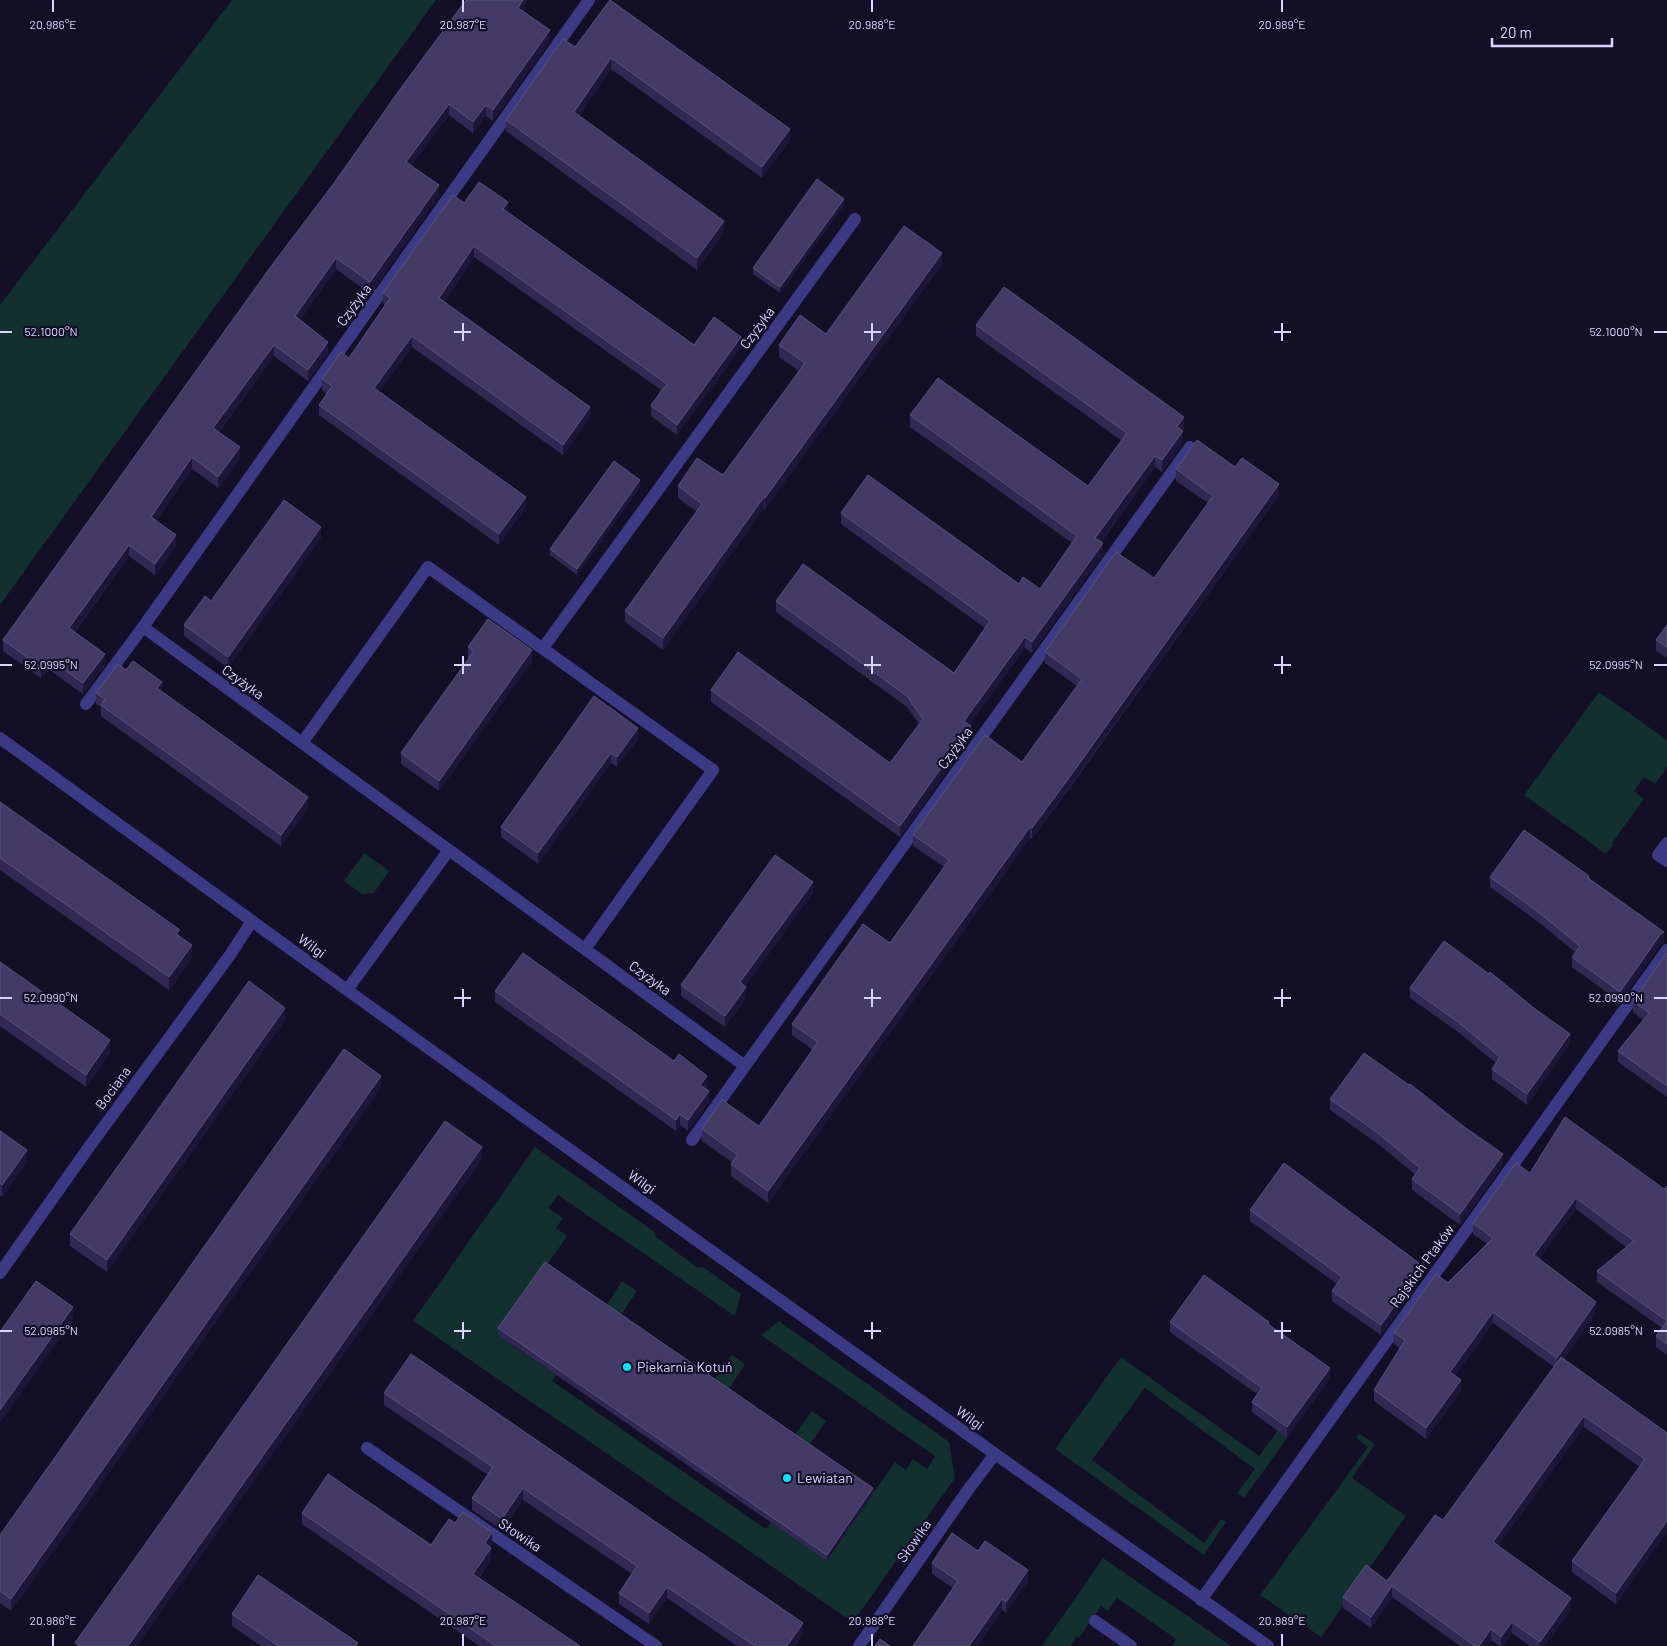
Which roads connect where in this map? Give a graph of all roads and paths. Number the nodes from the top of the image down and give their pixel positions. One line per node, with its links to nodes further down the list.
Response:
1 (589, 0): 4 (street, Czyżyka)
2 (855, 219): 5 (street, Czyżyka)
3 (1190, 447): 16 (street, Czyżyka)
4 (143, 627): 6 (street, Czyżyka); 8 (street, Czyżyka)
5 (543, 648): 8 (street); 13 (street)
6 (86, 704)
7 (0, 738): 12 (street, Wilgi)
8 (302, 743): 10 (street, Czyżyka)
9 (1667, 843): 11 (street)
10 (449, 850): 13 (street, Czyżyka); 15 (street)
11 (1667, 861)
12 (252, 921): 15 (street, Wilgi); 18 (street, Bociana)
13 (585, 949): 16 (street, Czyżyka)
14 (1667, 950): 21 (street, Rajskich Ptaków)
15 (347, 990): 20 (street, Wilgi)
16 (745, 1066): 17 (street, Czyżyka)
17 (692, 1140)
18 (0, 1273)
19 (367, 1448): 23 (street, Słowika)
20 (995, 1454): 21 (street, Wilgi); 24 (street, Słowika)
21 (1201, 1600): 26 (street, Wilgi)
22 (1095, 1621): 25 (street)
23 (656, 1646)
24 (859, 1646)
25 (1131, 1646)
26 (1268, 1646)

